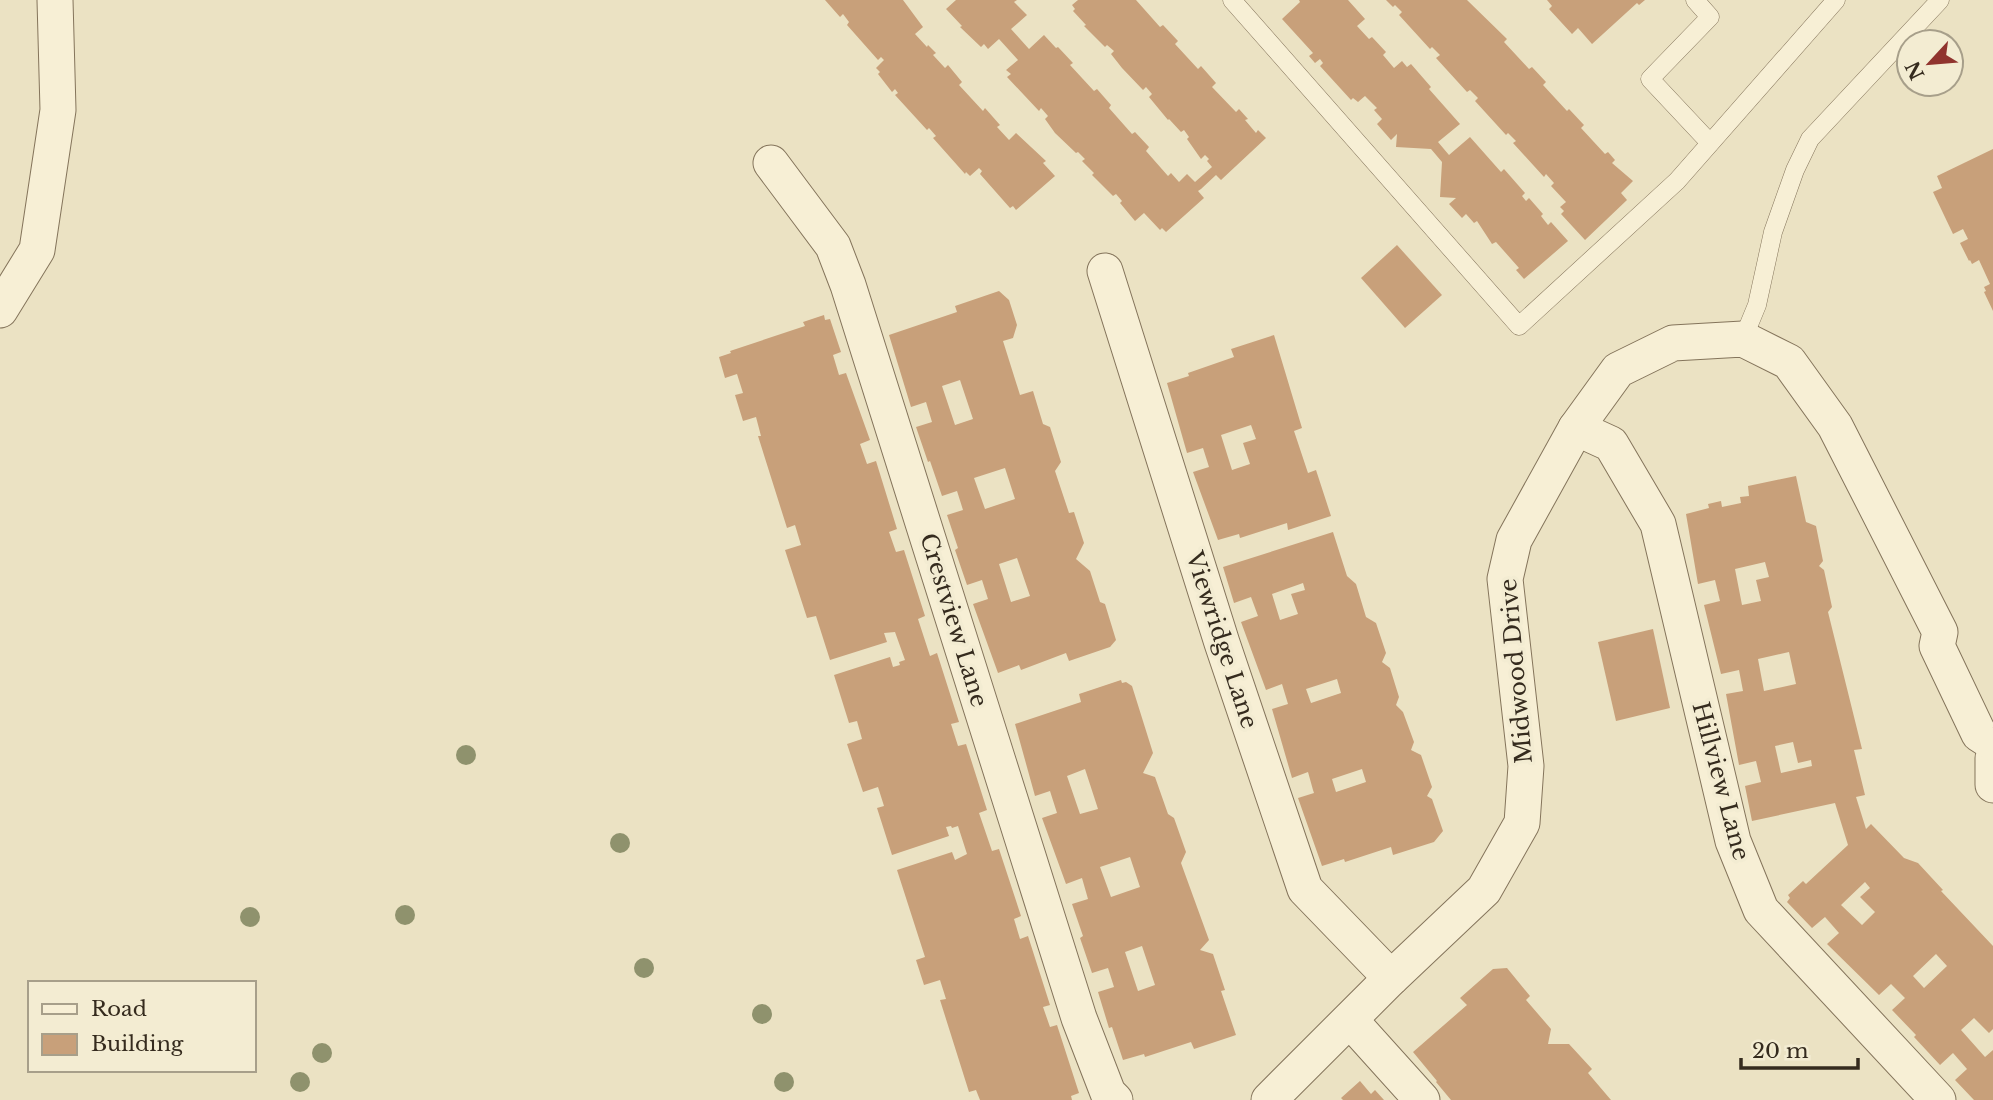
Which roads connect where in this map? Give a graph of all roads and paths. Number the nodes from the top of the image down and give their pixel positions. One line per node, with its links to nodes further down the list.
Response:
1 (54, 0): 9 (street)
2 (1232, 0): 6 (lane)
3 (1695, 0): 6 (lane)
4 (1836, 0): 6 (lane)
5 (1940, 0): 10 (lane)
6 (1710, 143)
7 (771, 163): 19 (street, Crestview Lane)
8 (1105, 271): 17 (street, Viewridge Lane)
9 (0, 310)
10 (1743, 339): 11 (street, Midwood Drive); 12 (street, Midwood Drive)
11 (1576, 428): 17 (street, Midwood Drive); 22 (street, Hillview Lane)
12 (1940, 632): 13 (street, Midwood Drive); 14 (street, Midwood Drive)
13 (1993, 711)
14 (1993, 744)
15 (1993, 758): 16 (street)
16 (1993, 785)
17 (1391, 978): 18 (street, Midwood Drive)
18 (1350, 1020): 20 (street, Midwood Drive); 21 (street)
19 (1111, 1096)
20 (1269, 1100)
21 (1422, 1100)
22 (1938, 1100)

